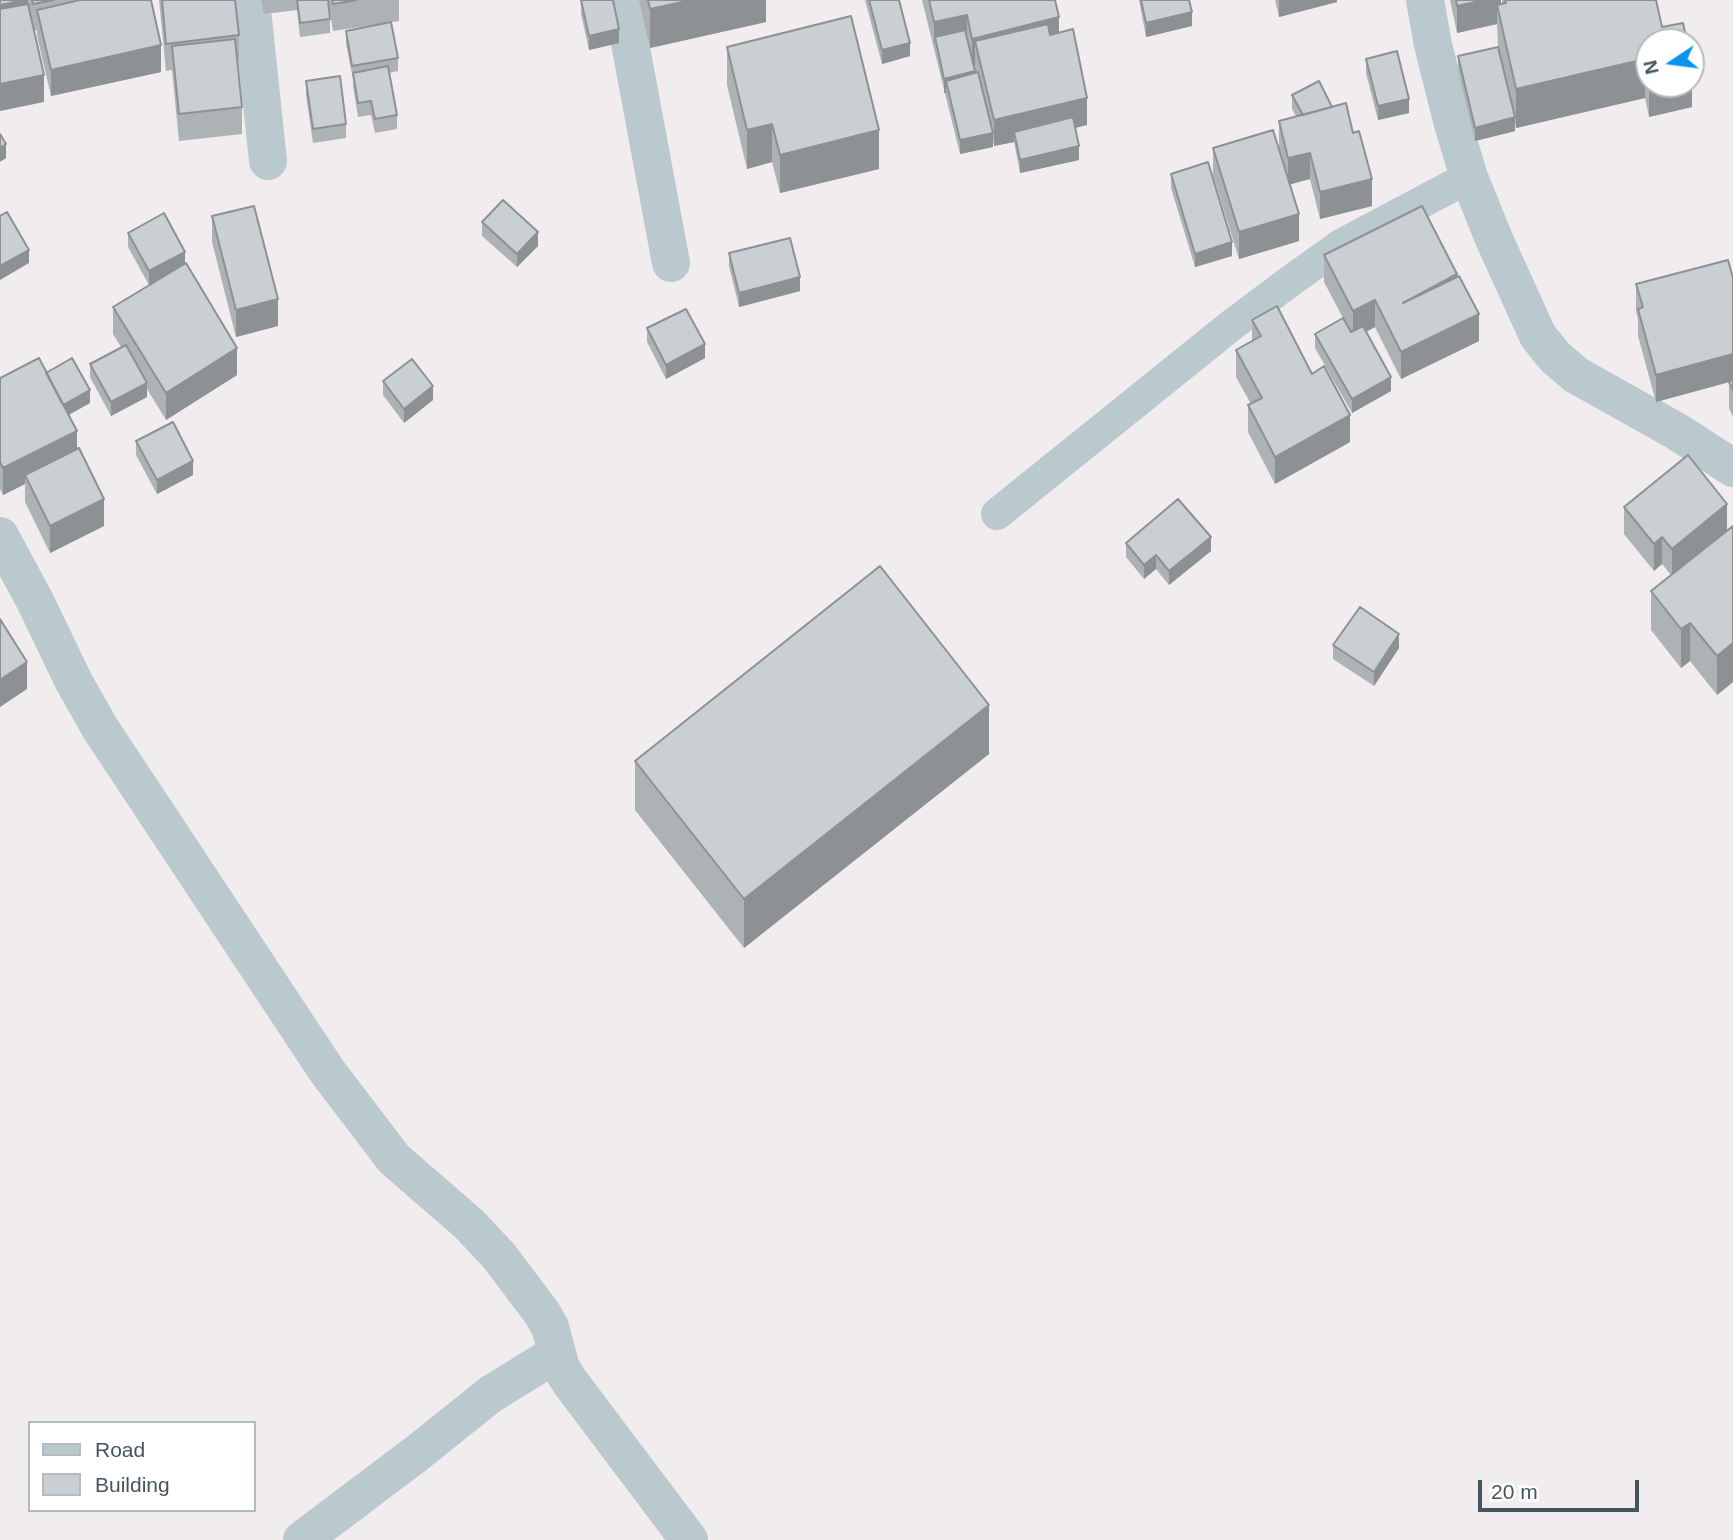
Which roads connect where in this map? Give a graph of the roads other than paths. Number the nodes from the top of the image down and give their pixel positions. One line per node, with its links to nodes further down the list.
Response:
1 (251, 0): 4 (street)
2 (622, 0): 6 (street)
3 (1425, 0): 5 (street)
4 (268, 161)
5 (1469, 177): 7 (street); 8 (lane)
6 (671, 263)
7 (1733, 468)
8 (997, 514)
9 (0, 536): 10 (street)
10 (556, 1354): 11 (street); 12 (street)
11 (302, 1540)
12 (689, 1540)

